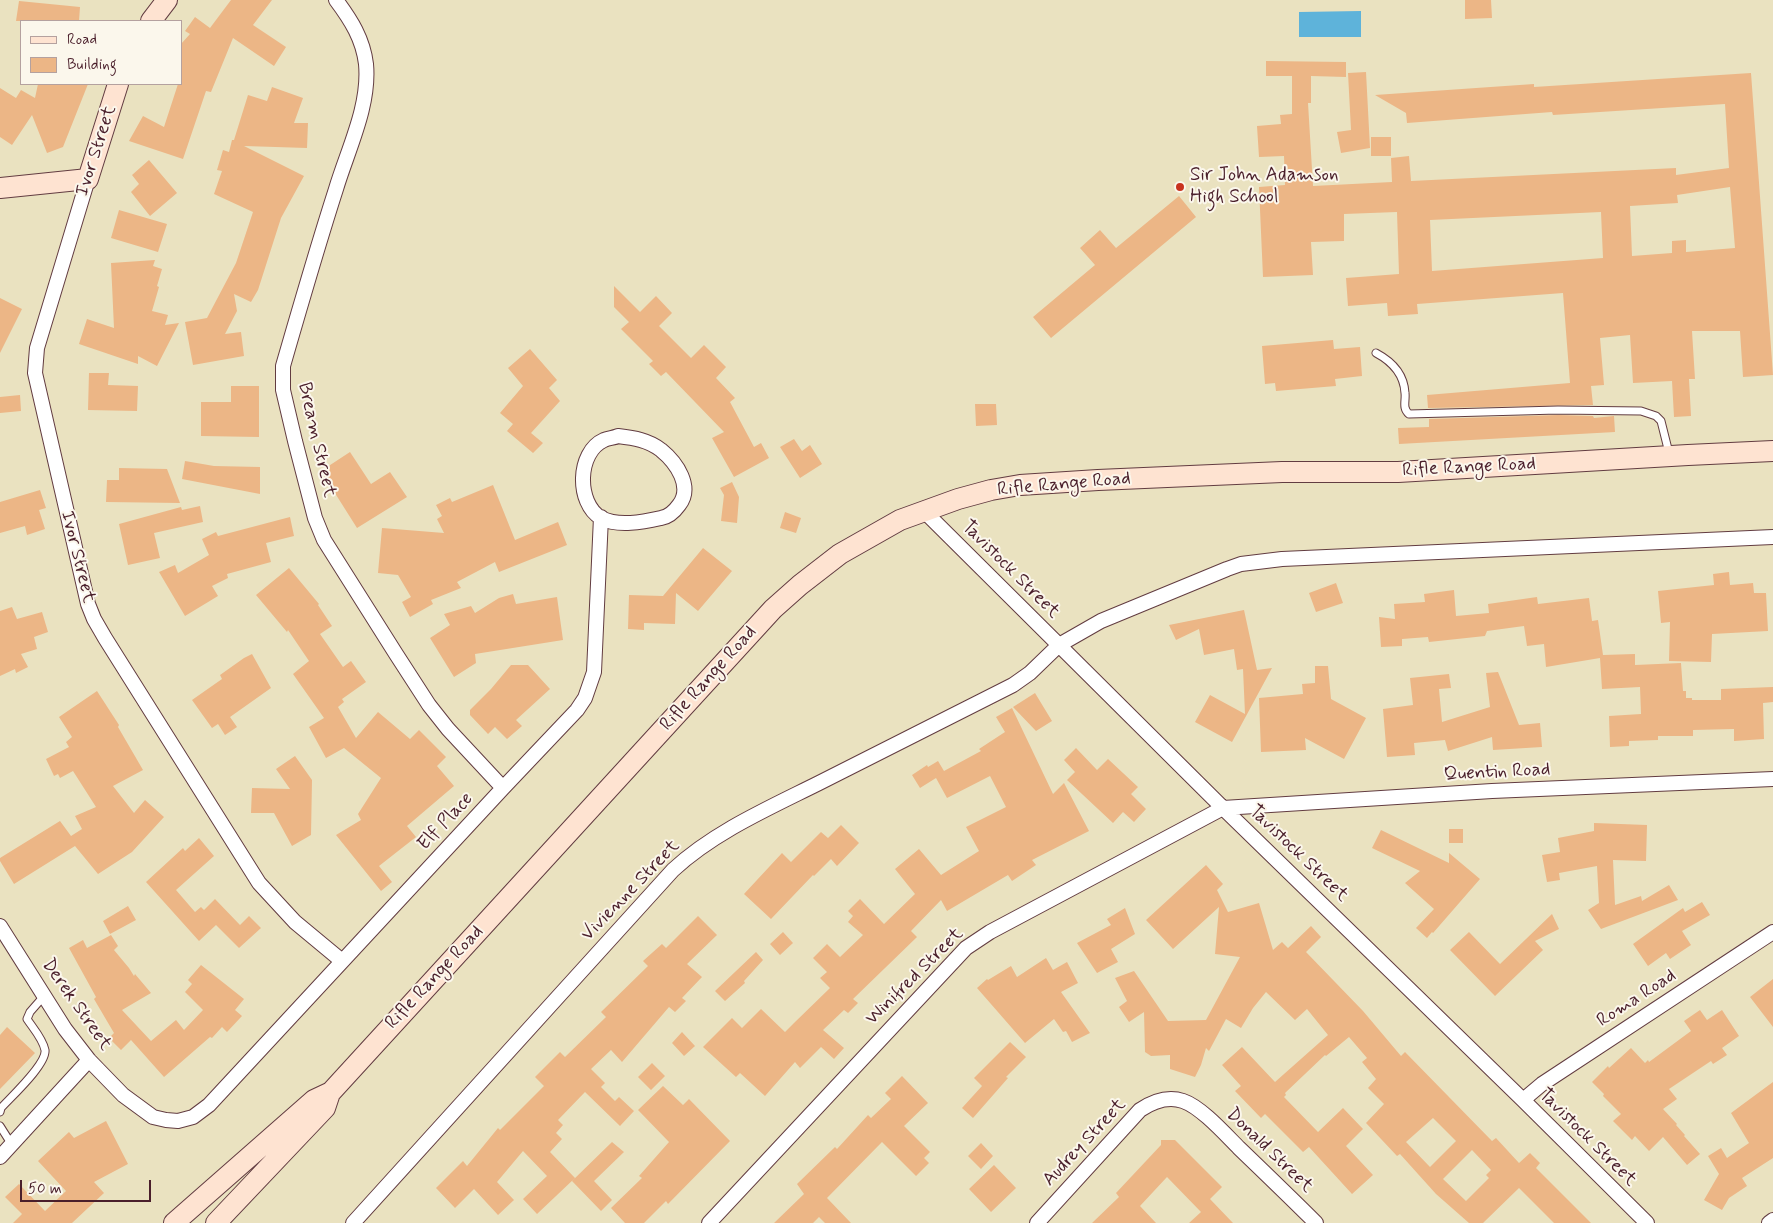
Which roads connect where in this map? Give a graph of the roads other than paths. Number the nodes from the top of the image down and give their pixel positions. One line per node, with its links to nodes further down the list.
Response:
1 (168, 0): 3 (main road)
2 (336, 0): 15 (street, Bream Street)
3 (152, 20)
4 (118, 85): 5 (main road, Ivor Street)
5 (88, 180): 6 (main road); 19 (street, Ivor Street)
6 (0, 188)
7 (1376, 354): 9 (lane)
8 (1773, 452): 9 (main road, Rifle Range Road)
9 (1670, 456): 10 (main road, Rifle Range Road)
10 (924, 511): 13 (street, Tavistock Street); 22 (main road, Rifle Range Road)
11 (601, 518): 11 (street); 15 (street, Elf Place)
12 (1773, 537): 13 (street)
13 (1059, 645): 16 (street, Tavistock Street); 33 (street, Vivienne Street)
14 (1773, 778): 16 (street, Quentin Road)
15 (503, 788): 19 (street, Elf Place)
16 (1223, 808): 23 (street, Tavistock Street); 34 (street, Winifred Street)
17 (0, 926): 20 (street, Derek Street)
18 (1773, 932): 23 (street, Roma Road)
19 (342, 961): 24 (street, Elf Place)
20 (44, 996): 21 (street, Derek Street); 26 (lane)
21 (89, 1060): 24 (street, Derek Street); 28 (street)
22 (331, 1092): 31 (main road, Rifle Range Road); 32 (main road, Rifle Range Road)
23 (1523, 1100): 37 (street, Tavistock Street)
24 (209, 1105)
25 (1195, 1108): 35 (street, Audrey Street); 36 (street, Donald Street)
26 (0, 1112)
27 (0, 1126): 28 (lane)
28 (12, 1145): 29 (street)
29 (0, 1157)
30 (1773, 1220): 38 (street)
31 (174, 1223)
32 (216, 1223)
33 (353, 1223)
34 (709, 1223)
35 (1037, 1223)
36 (1316, 1223)
37 (1647, 1223)
38 (1769, 1223)

